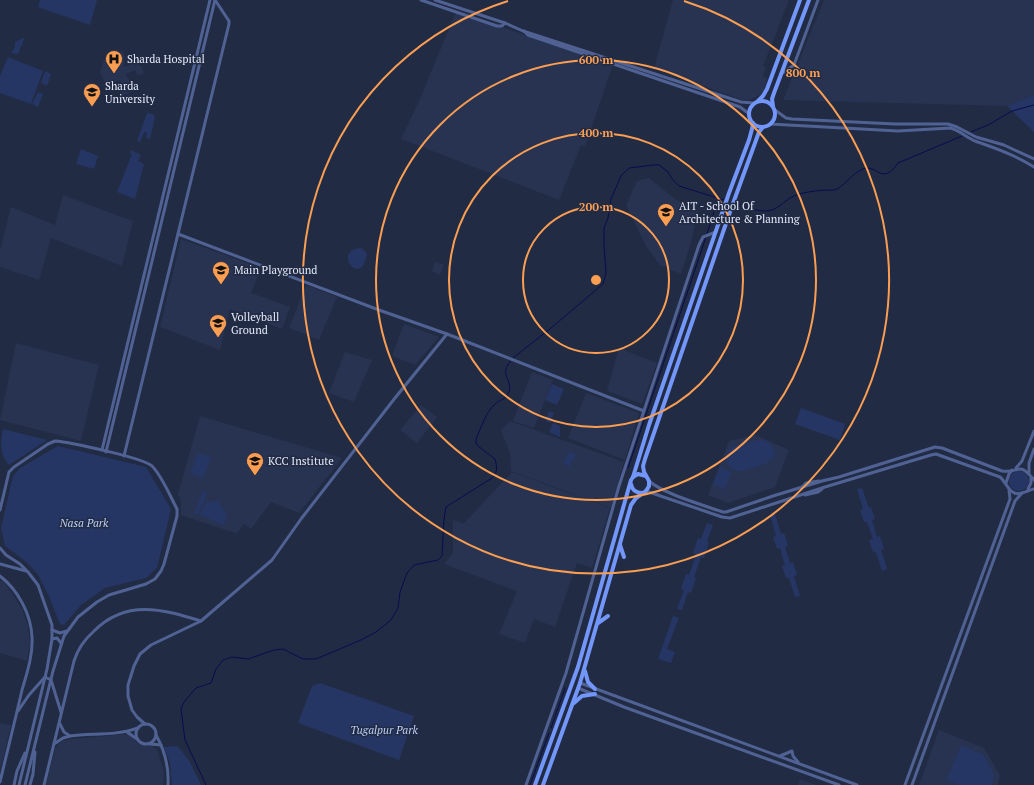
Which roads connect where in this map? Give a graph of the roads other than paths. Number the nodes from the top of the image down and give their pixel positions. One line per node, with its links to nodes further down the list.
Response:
1 (210, 0): 28 (street)
2 (215, 0): 23 (street); 28 (street)
3 (421, 0): 8 (street)
4 (435, 0): 8 (street)
5 (800, 0): 11 (main road)
6 (809, 0): 10 (main road)
7 (818, 0): 10 (street)
8 (505, 23): 9 (street)
9 (523, 31): 12 (street); 14 (street)
10 (781, 74): 13 (main road)
11 (758, 101): 12 (main road); 13 (main road)
12 (753, 103): 14 (main road)
13 (774, 108): 16 (main road); 18 (street)
14 (748, 113): 15 (main road)
15 (753, 123): 17 (main road); 22 (main road)
16 (770, 124): 17 (main road); 18 (street)
17 (763, 127): 33 (main road)
18 (956, 128): 19 (street)
19 (975, 139): 20 (street); 21 (street)
20 (1034, 159)
21 (1034, 167)
22 (716, 232): 25 (street); 32 (main road)
23 (178, 234): 24 (street); 29 (street)
24 (447, 334): 25 (street); 54 (street)
25 (644, 411): 75 (street)
26 (1034, 431): 30 (street)
27 (1034, 449): 31 (street)
28 (104, 451): 29 (street); 42 (street)
29 (124, 456): 57 (street)
30 (1013, 470): 31 (street); 33 (street); 35 (street)
31 (1030, 475): 34 (street); 39 (street)
32 (633, 477): 33 (main road); 36 (main road)
33 (648, 479): 40 (main road)
34 (1034, 480)
35 (1006, 483): 37 (street); 40 (street)
36 (631, 484): 40 (main road); 51 (main road)
37 (1008, 487): 41 (street); 101 (street)
38 (1034, 490): 39 (street)
39 (1027, 491): 41 (street)
40 (644, 492): 43 (main road)
41 (1022, 493): 102 (street)
42 (0, 510)
43 (620, 544): 47 (main road); 52 (main road)
44 (0, 548): 46 (street)
45 (0, 554): 46 (street)
46 (6, 555): 49 (street)
47 (624, 557)
48 (0, 564): 49 (street)
49 (28, 572): 56 (street)
50 (0, 576): 68 (street)
51 (595, 605): 52 (main road); 74 (main road)
52 (602, 611): 55 (main road)
53 (608, 616): 55 (main road)
54 (201, 621): 69 (street); 70 (street)
55 (598, 623): 62 (main road)
56 (52, 630): 57 (street); 58 (street)
57 (67, 631): 59 (street)
58 (52, 639): 59 (street); 60 (street)
59 (61, 643): 61 (street)
60 (48, 661): 61 (street); 63 (street)
61 (54, 666): 64 (street)
62 (584, 668): 65 (main road); 66 (main road)
63 (45, 677): 64 (street); 68 (street); 80 (street)
64 (51, 680): 69 (street); 81 (street)
65 (579, 686): 66 (street); 67 (main road)
66 (595, 692): 67 (main road); 86 (street); 99 (street)
67 (572, 706): 87 (main road)
68 (17, 713): 89 (street)
69 (62, 714): 71 (street)
70 (137, 717): 72 (street); 73 (street)
71 (59, 723): 78 (street); 82 (street)
72 (146, 724): 73 (street); 77 (street)
73 (139, 727): 76 (street); 79 (street)
74 (556, 728): 75 (street); 85 (main road)
75 (546, 730): 96 (street)
76 (127, 732): 78 (street); 79 (street)
77 (156, 734): 83 (street); 84 (street)
78 (70, 736): 82 (street)
79 (138, 740): 83 (street)
80 (29, 742): 90 (street); 91 (street)
81 (35, 744): 92 (street); 93 (street)
82 (54, 744): 94 (street)
83 (150, 744): 84 (street)
84 (161, 745): 95 (street)
85 (547, 752): 87 (main road); 97 (main road)
86 (778, 756): 88 (street); 88 (street)
87 (552, 760): 98 (main road)
88 (801, 764): 100 (street)
89 (0, 782)
90 (14, 785)
91 (19, 785)
92 (25, 785)
93 (30, 785)
94 (44, 785)
95 (168, 785)
96 (526, 785)
97 (535, 785)
98 (543, 785)
99 (839, 785)
100 (857, 785)
101 (905, 785)
102 (912, 785)

